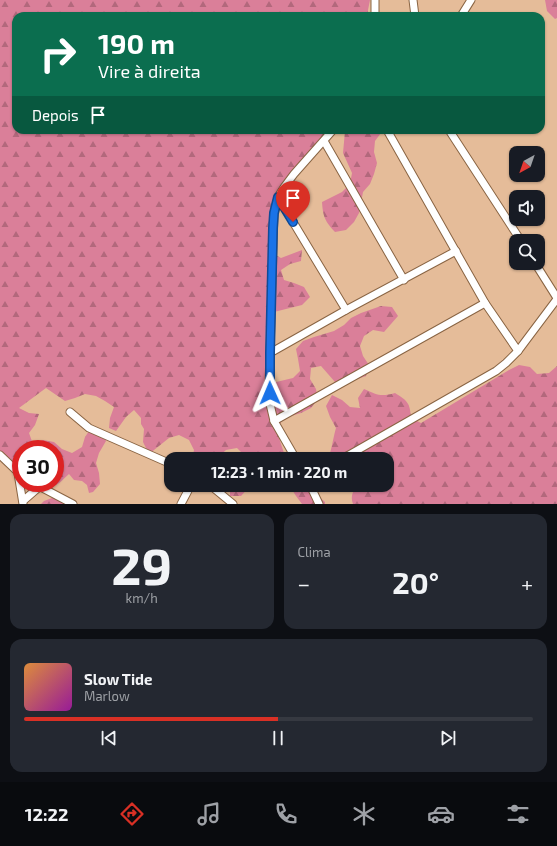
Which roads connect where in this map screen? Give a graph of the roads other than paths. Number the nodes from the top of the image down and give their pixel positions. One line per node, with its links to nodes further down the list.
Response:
1 (375, 0): 4 (street)
2 (413, 0): 5 (street)
3 (471, 0): 6 (street)
4 (375, 12)
5 (414, 12)
6 (464, 12)
7 (330, 134): 10 (street)
8 (389, 134): 13 (street)
9 (452, 134): 12 (street)
10 (324, 141): 11 (street); 15 (street)
11 (278, 197): 18 (street); 20 (street)
12 (516, 234)
13 (456, 251): 15 (street); 17 (street)
14 (539, 270): 16 (street)
15 (404, 280): 18 (street)
16 (557, 298): 19 (street)
17 (486, 304): 19 (street); 22 (street)
18 (346, 310): 20 (street)
19 (518, 351): 24 (street)
20 (270, 353): 22 (street)
21 (70, 412): 26 (street)
22 (274, 421): 23 (street)
23 (292, 452)
24 (354, 452)
25 (0, 455): 27 (street)
26 (164, 461)
27 (12, 466)
28 (22, 492): 34 (street)
29 (31, 492): 34 (street)
30 (50, 492): 35 (street)
31 (187, 492): 36 (street)
32 (218, 492): 37 (street)
33 (313, 492): 38 (street)
34 (23, 502)
35 (73, 504)
36 (181, 504)
37 (233, 504)
38 (319, 504)

